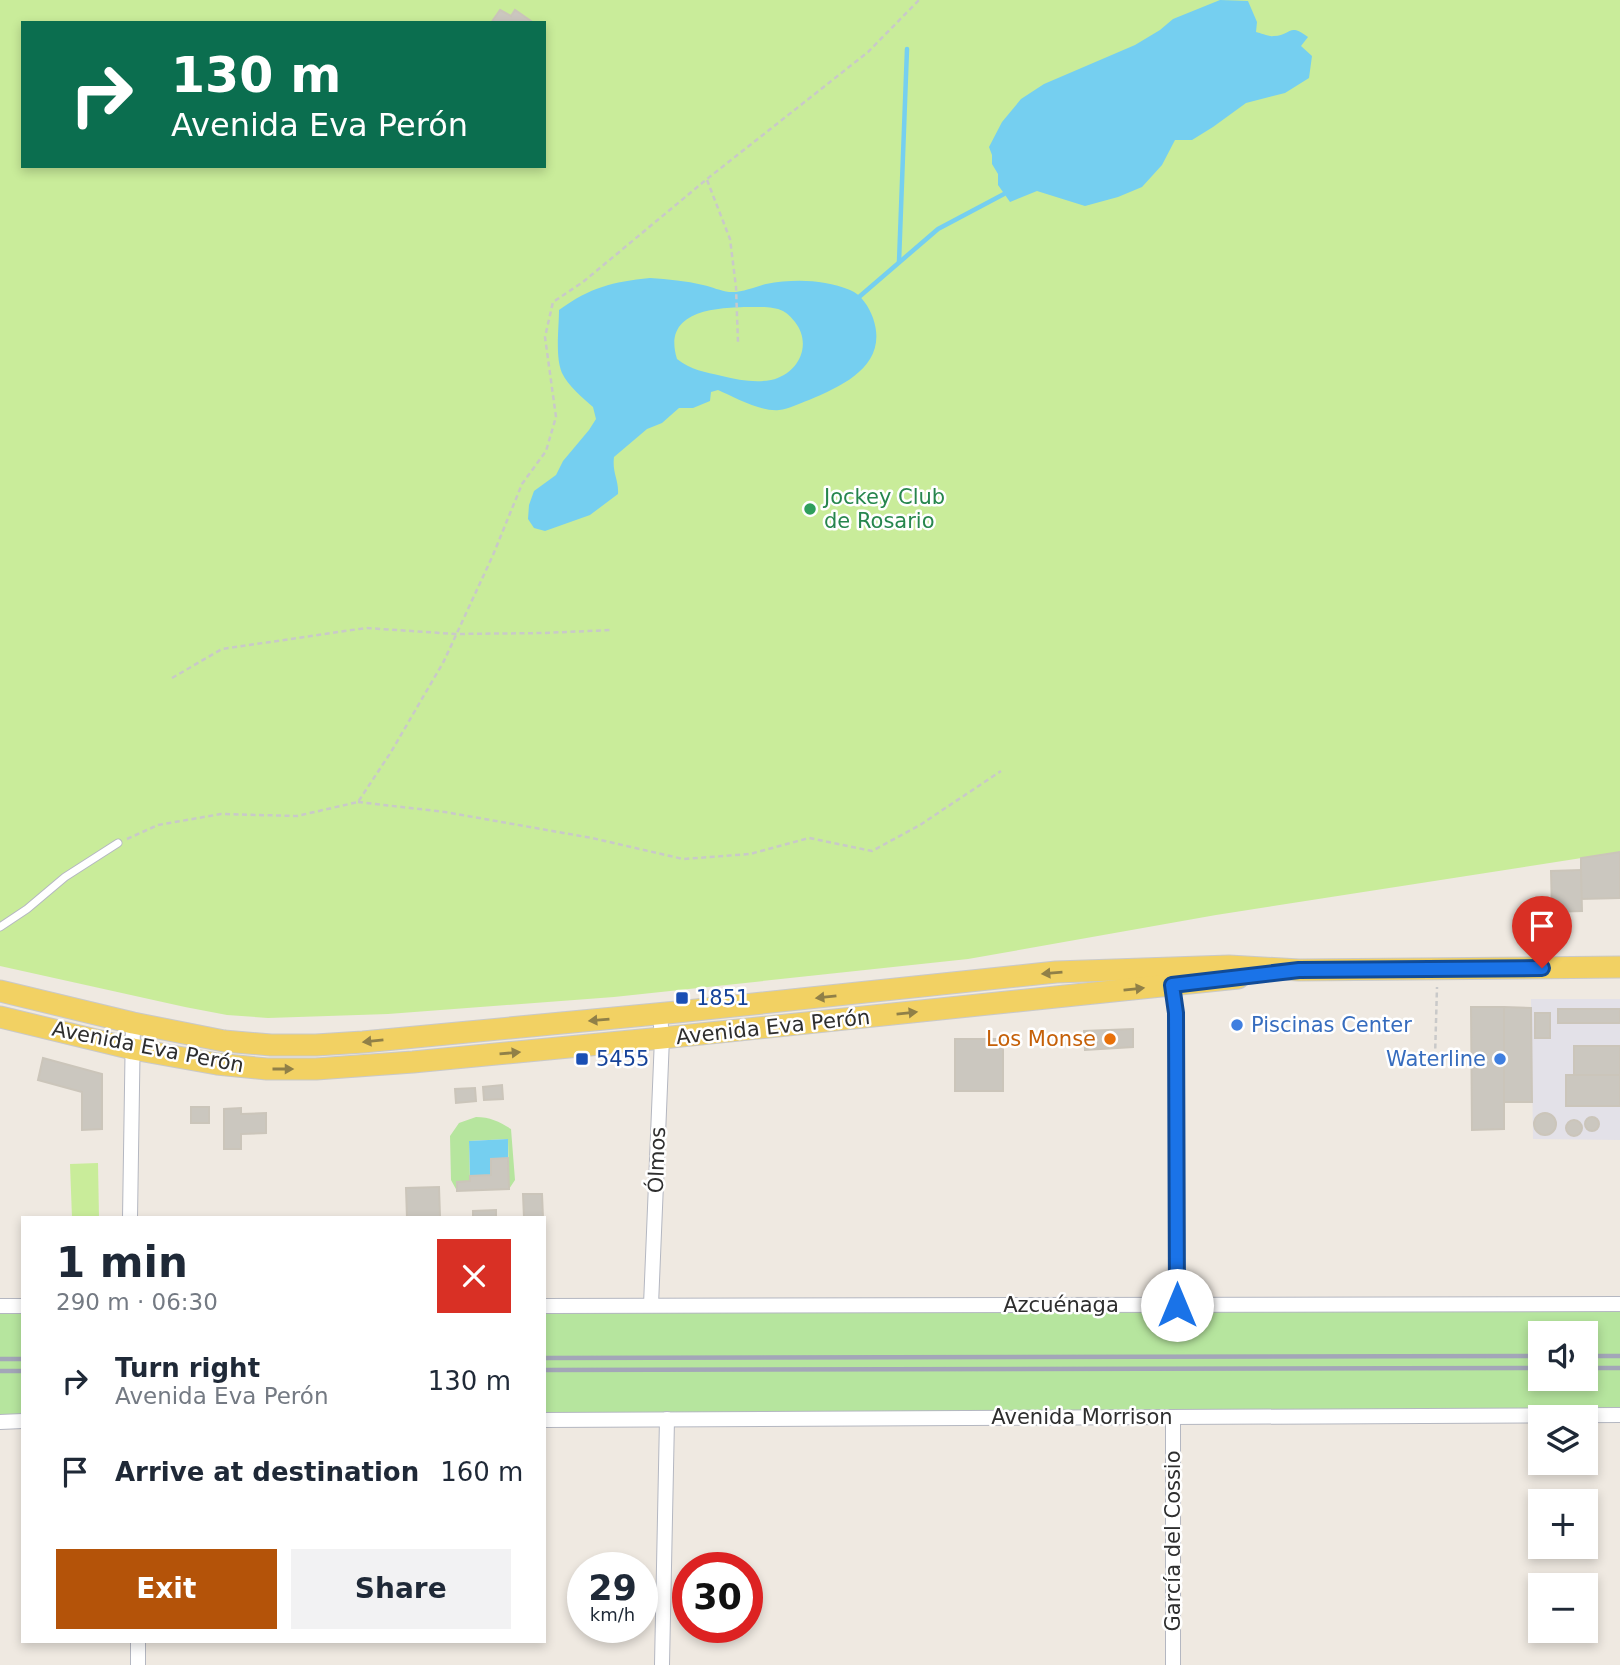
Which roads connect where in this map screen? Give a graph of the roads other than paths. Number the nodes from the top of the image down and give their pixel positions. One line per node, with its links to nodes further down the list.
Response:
1 (118, 843): 2 (lane)
2 (0, 928)
3 (1620, 967): 4 (main road, Avenida Eva Perón)
4 (1171, 976): 6 (main road, Avenida Eva Perón, one-way to 6); 9 (main road, Avenida Eva Perón, one-way to 4); 13 (street)
5 (0, 991): 8 (main road, Avenida Eva Perón)
6 (660, 1014): 8 (main road, Avenida Eva Perón, one-way to 8); 9 (street, Ólmos)
7 (0, 1017): 10 (main road, Avenida Eva Perón)
8 (133, 1023): 10 (street)
9 (662, 1038): 10 (main road, Avenida Eva Perón, one-way to 9); 17 (street, Ólmos)
10 (133, 1049): 11 (street)
11 (130, 1216)
12 (1620, 1304): 13 (street, Azcuénaga)
13 (1177, 1305): 17 (street, Azcuénaga)
14 (0, 1306): 15 (street)
15 (21, 1306)
16 (546, 1306): 17 (street, Azcuénaga)
17 (651, 1306)
18 (1620, 1415): 19 (street, Avenida Morrison)
19 (1173, 1417): 21 (street, Avenida Morrison); 27 (street, García del Cossio)
20 (546, 1419): 21 (street, Avenida Morrison)
21 (667, 1419): 26 (street)
22 (0, 1422): 23 (street)
23 (21, 1422)
24 (138, 1643): 25 (street)
25 (138, 1665)
26 (662, 1665)
27 (1173, 1665)

